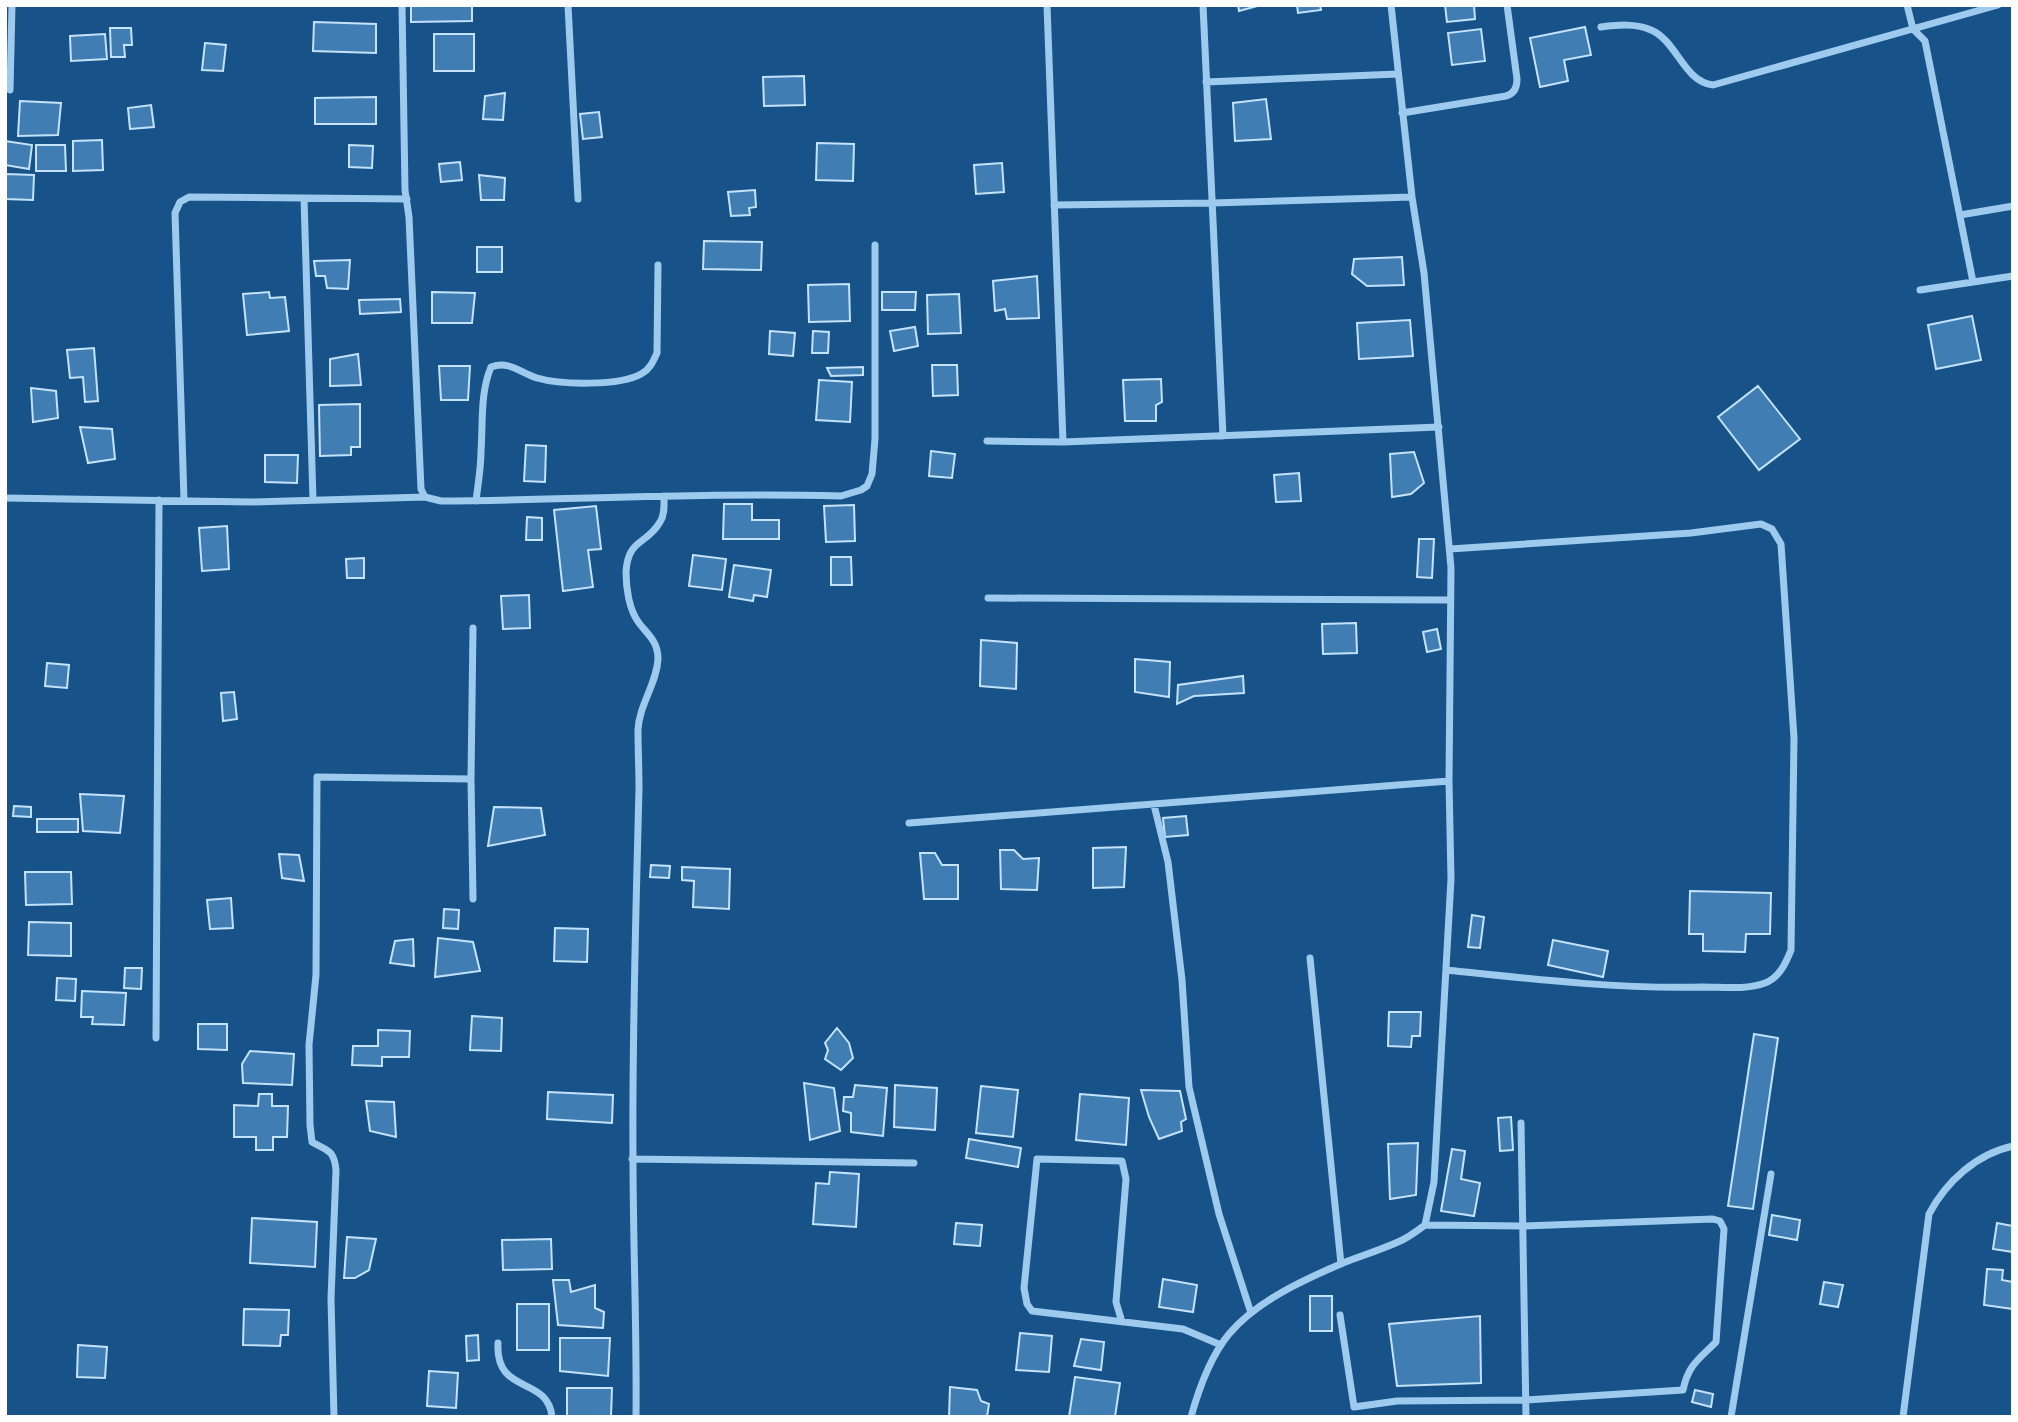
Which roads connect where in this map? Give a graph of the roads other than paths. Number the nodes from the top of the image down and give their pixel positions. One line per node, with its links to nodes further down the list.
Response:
1 (12, 5): 14 (street)
2 (402, 5): 18 (street)
3 (568, 5): 19 (street)
4 (1046, 5): 21 (street)
5 (1203, 5): 13 (street)
6 (1391, 5): 12 (street)
7 (1507, 5): 15 (street)
8 (1907, 5): 11 (street)
9 (1998, 5): 11 (street)
10 (1601, 27): 11 (street)
11 (1913, 29): 23 (street)
12 (1398, 74): 13 (street); 15 (street)
13 (1206, 82): 20 (street)
14 (10, 90)
15 (1402, 113): 16 (street)
16 (1412, 197): 20 (street); 29 (street)
17 (304, 198): 18 (street); 37 (street); 38 (street)
18 (407, 199): 34 (street)
19 (578, 200)
20 (1212, 203): 21 (street); 30 (street)
21 (1054, 205): 32 (street)
22 (2013, 206): 23 (street)
23 (1960, 215): 27 (street)
24 (875, 245): 33 (street)
25 (659, 265): 39 (street)
26 (2013, 276): 27 (street)
27 (1973, 282): 28 (street)
28 (1920, 290)
29 (1439, 427): 30 (street); 40 (street)
30 (1223, 436): 32 (street)
31 (987, 441): 32 (street)
32 (1063, 442)
33 (664, 496): 39 (street); 54 (street)
34 (425, 497): 38 (street); 39 (street)
35 (5, 498): 36 (street)
36 (159, 500): 37 (street); 51 (street)
37 (184, 500): 38 (street)
38 (313, 500)
39 (476, 501)
40 (1450, 549): 42 (street); 50 (street)
41 (988, 598): 42 (street)
42 (1450, 600): 45 (street)
43 (472, 628): 44 (street)
44 (471, 779): 48 (street); 66 (street)
45 (1449, 781): 46 (street); 50 (street)
46 (1154, 805): 47 (street); 60 (street)
47 (909, 823)
48 (473, 899)
49 (1310, 958): 59 (street)
50 (1446, 970): 57 (street)
51 (156, 1038)
52 (1521, 1123): 58 (street)
53 (2013, 1146): 72 (street)
54 (632, 1159): 55 (street); 68 (street)
55 (914, 1163)
56 (1771, 1174): 71 (street)
57 (1425, 1225): 58 (street); 59 (street)
58 (1524, 1226): 65 (street); 65 (street)
59 (1341, 1264): 60 (street)
60 (1251, 1313): 64 (street)
61 (1340, 1315): 65 (street)
62 (1122, 1321): 62 (street); 64 (street)
63 (498, 1343): 67 (street)
64 (1222, 1345): 69 (street)
65 (1526, 1400): 70 (street)
66 (334, 1417)
67 (552, 1417)
68 (636, 1417)
69 (1191, 1417)
70 (1526, 1417)
71 (1731, 1417)
72 (1903, 1417)

